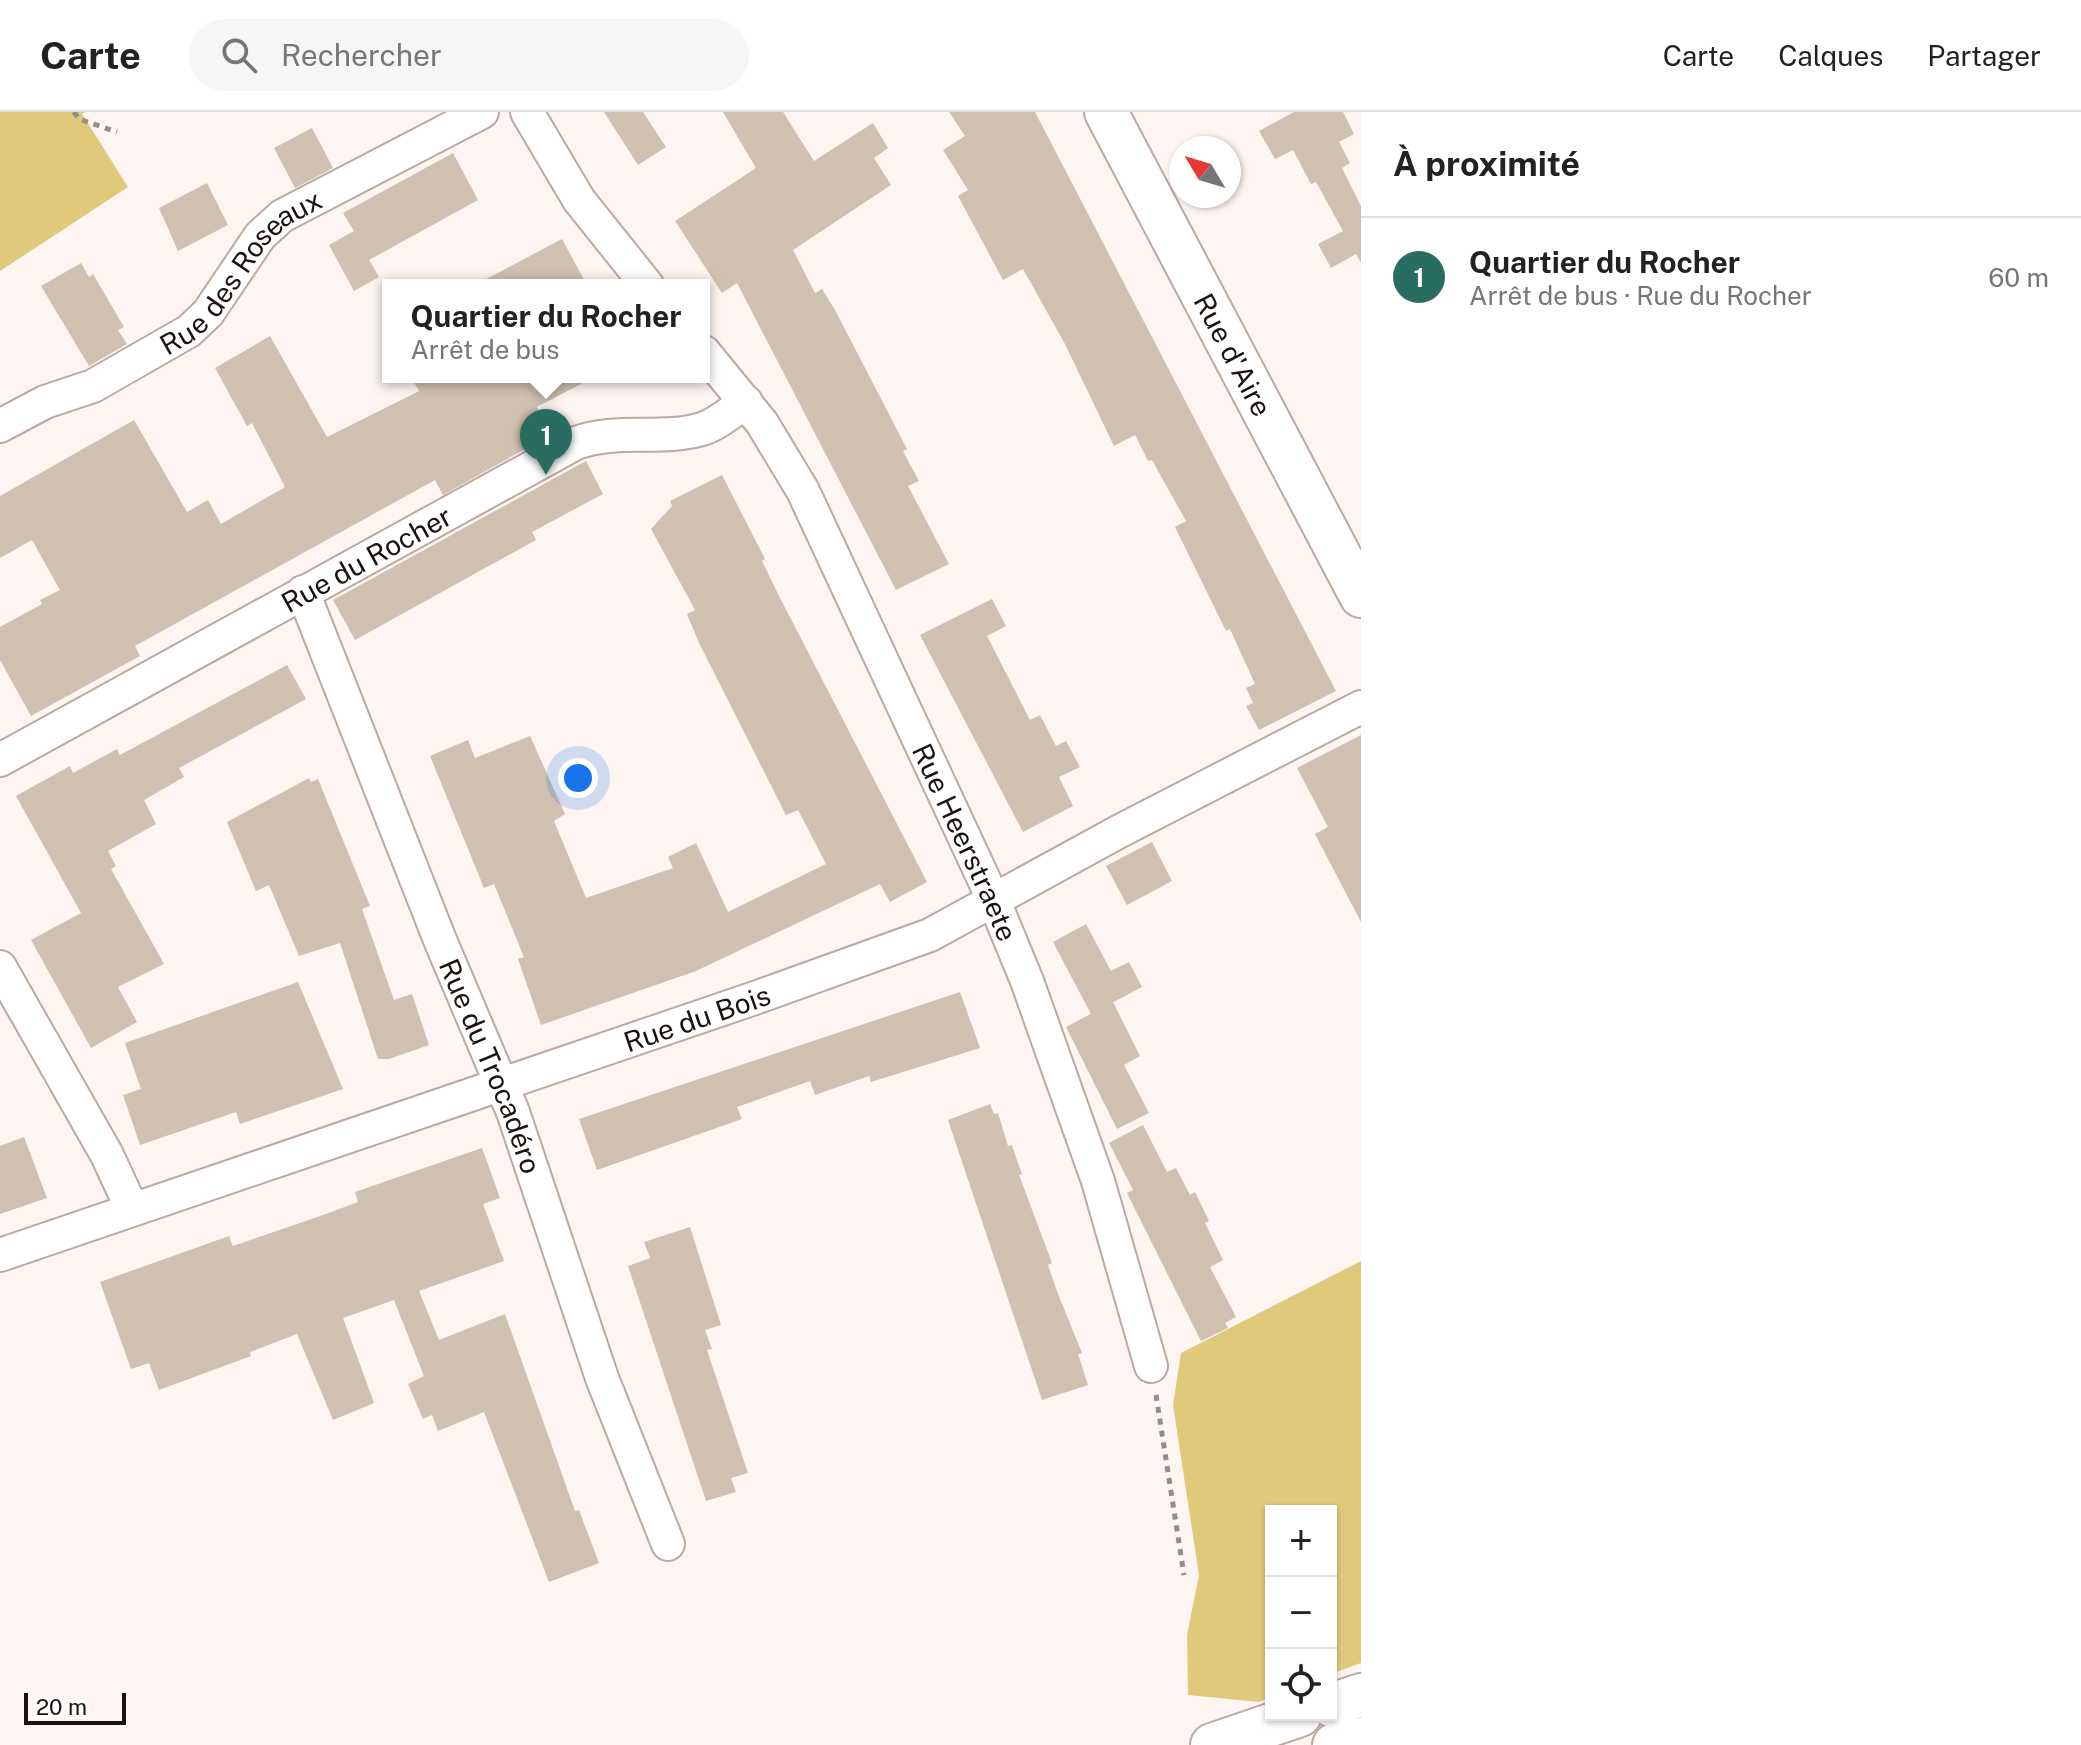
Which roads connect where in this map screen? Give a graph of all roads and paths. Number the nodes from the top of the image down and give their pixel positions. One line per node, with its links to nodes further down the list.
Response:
1 (74, 112): 5 (path)
2 (482, 112): 9 (street, Rue des Roseaux)
3 (527, 112): 6 (street)
4 (1106, 112): 11 (main road, Rue d'Aire)
5 (117, 132)
6 (642, 279)
7 (710, 359): 8 (street, Rue Heerstraete)
8 (746, 402): 10 (street, Rue du Rocher); 14 (street, Rue Heerstraete)
9 (0, 426)
10 (303, 592): 13 (street, Rue du Rocher); 16 (street, Rue du Trocadéro)
11 (1361, 596)
12 (1361, 707): 14 (street, Rue du Bois)
13 (0, 760)
14 (994, 901): 16 (street, Rue du Bois); 19 (street, Rue Heerstraete)
15 (0, 967): 17 (street)
16 (501, 1082): 17 (street, Rue du Bois); 20 (street, Rue du Trocadéro)
17 (132, 1209): 18 (street, Rue du Bois)
18 (0, 1255)
19 (1151, 1366): 21 (path)
20 (668, 1544)
21 (1184, 1575)
22 (1361, 1695): 23 (main road)
23 (1337, 1703)
24 (1282, 1721): 26 (main road)
25 (1361, 1739): 27 (main road)
26 (1212, 1745)
27 (1334, 1745)

